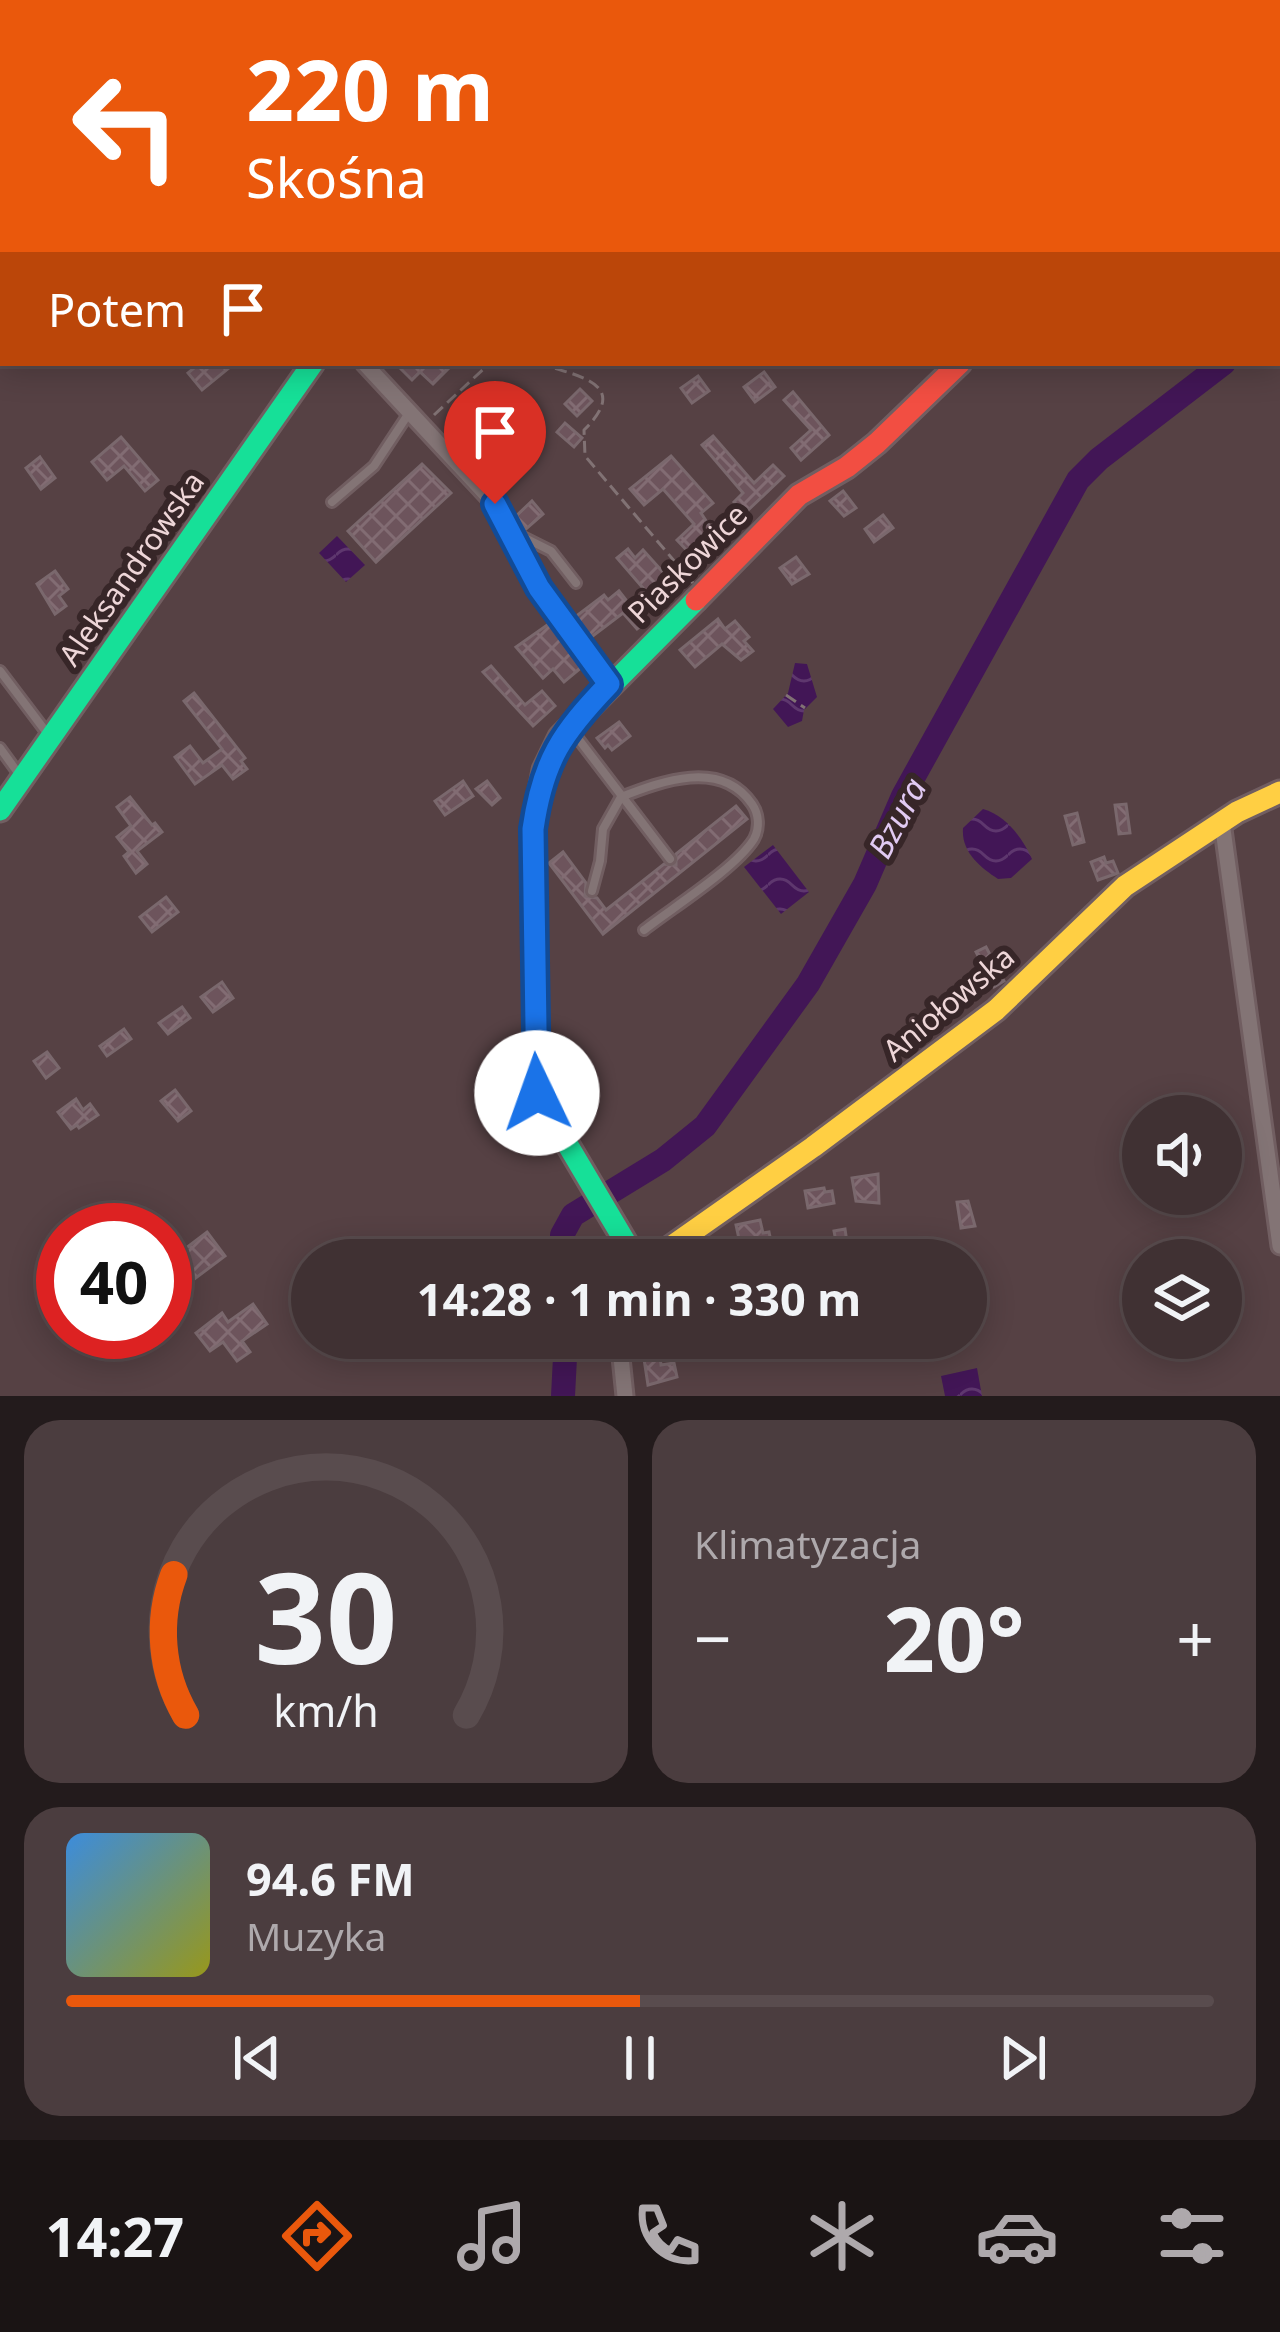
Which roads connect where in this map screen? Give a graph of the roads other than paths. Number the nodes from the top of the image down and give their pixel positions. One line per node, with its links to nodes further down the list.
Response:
1 (312, 366): 11 (street, Aleksandrowska)
2 (367, 366): 4 (street)
3 (957, 366): 9 (street, Piaskowice)
4 (410, 411): 5 (lane); 6 (street)
5 (332, 502)
6 (510, 530): 7 (lane); 9 (street)
7 (575, 583)
8 (0, 671): 11 (lane)
9 (609, 684): 10 (street, Piaskowice)
10 (569, 727): 15 (lane); 21 (street, Piaskowice)
11 (51, 738): 13 (street, Aleksandrowska)
12 (0, 748): 13 (lane)
13 (22, 778): 16 (street, Aleksandrowska)
14 (1280, 792): 17 (street, Aniołowska)
15 (621, 797): 18 (lane); 19 (lane); 20 (lane)
16 (0, 810)
17 (1222, 822): 22 (street, Aniołowska); 23 (street)
18 (670, 859)
19 (592, 891)
20 (644, 930)
21 (623, 1239)
22 (681, 1239)
23 (1280, 1246)
24 (621, 1359): 25 (street)
25 (625, 1396)

